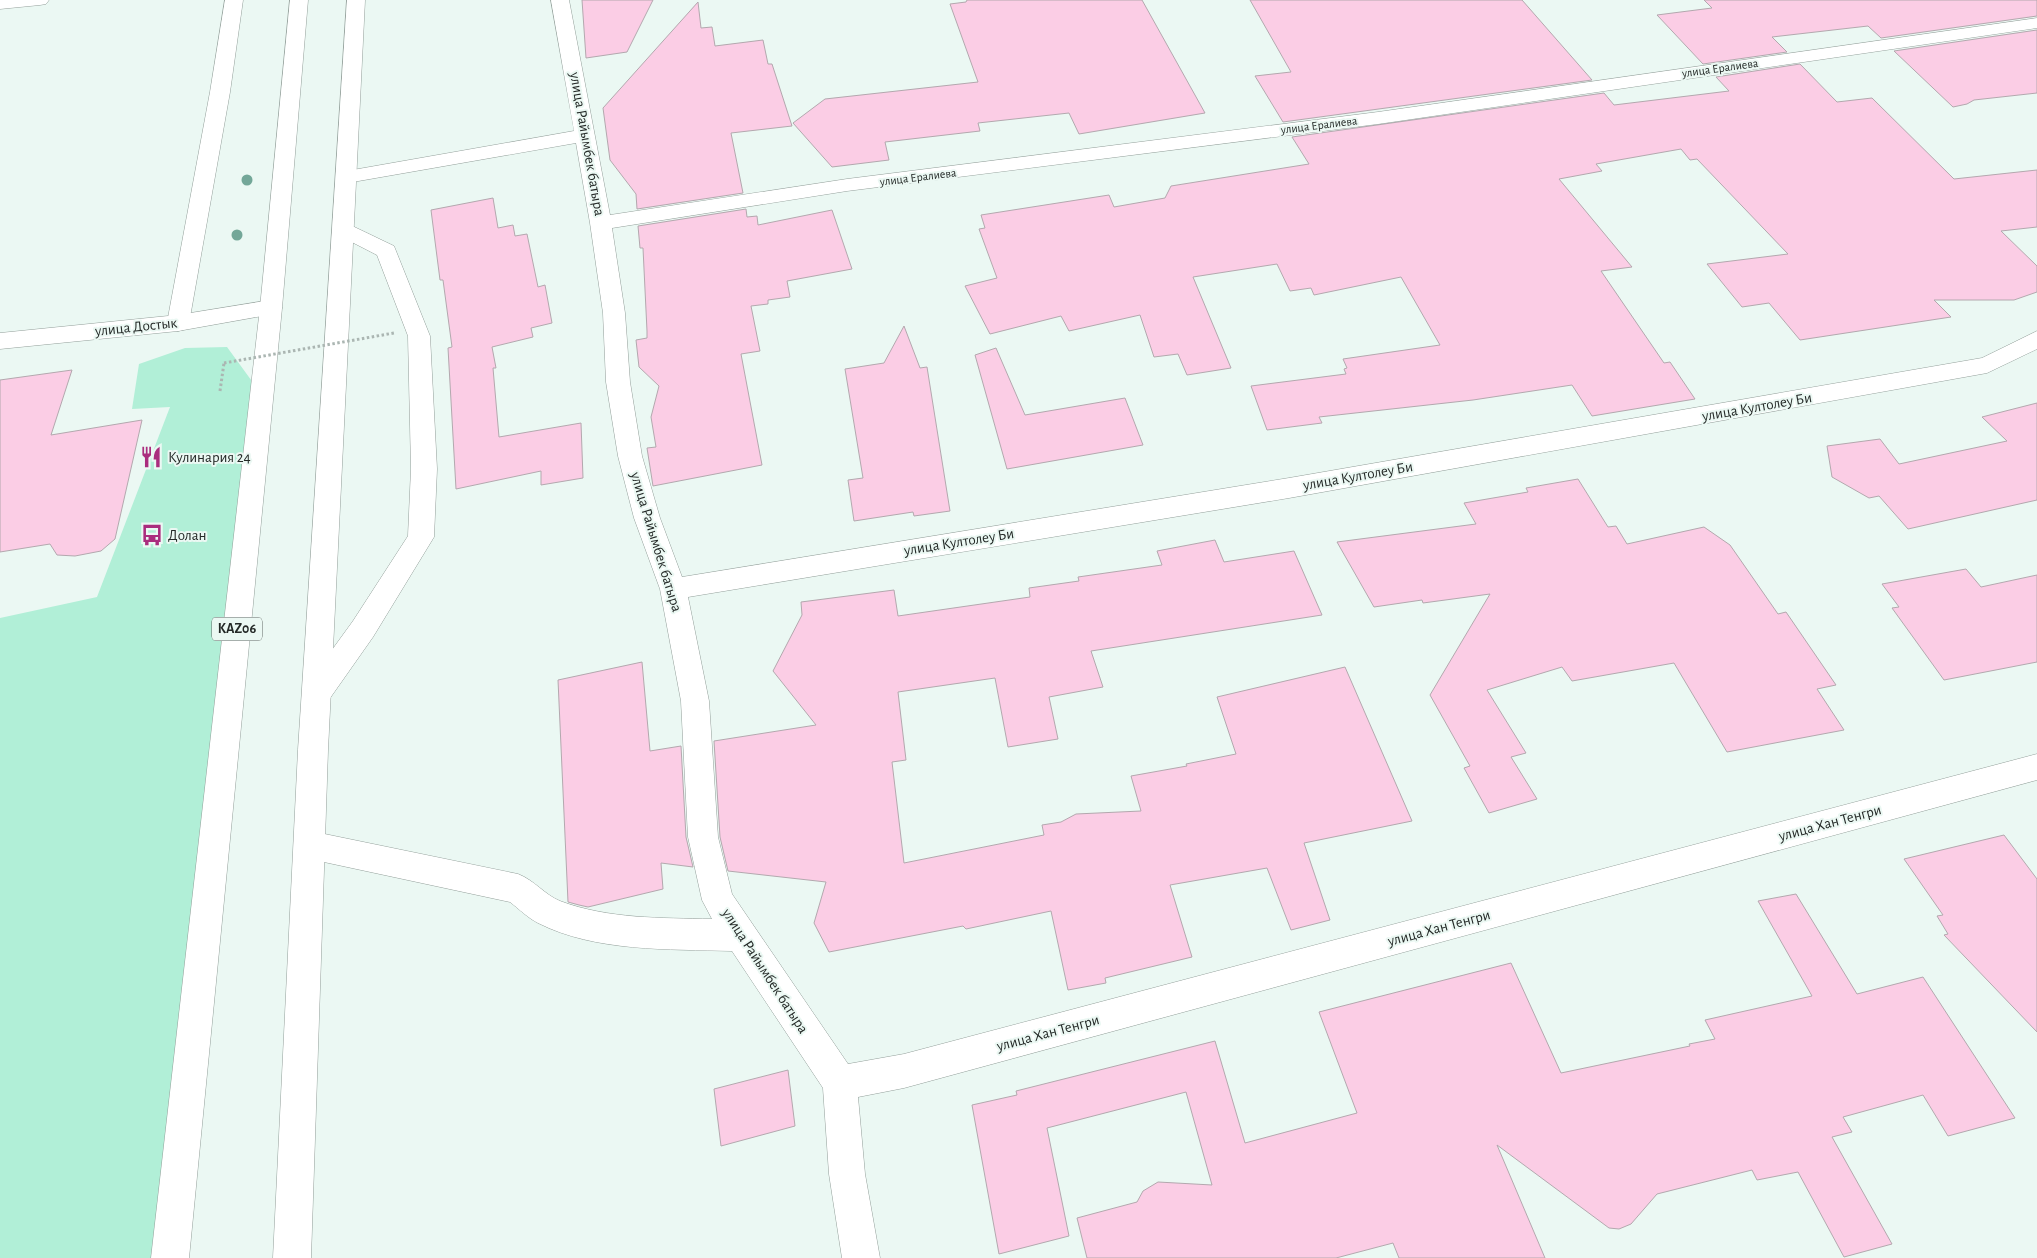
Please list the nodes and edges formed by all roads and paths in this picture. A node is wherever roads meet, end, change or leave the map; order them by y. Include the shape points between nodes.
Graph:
1 (40, 0) edge
2 (234, 0) edge
3 (299, 0) edge
4 (356, 0) edge
5 (560, 0) edge
6 (0, 4) edge
7 (2037, 23) edge
8 (585, 135) junction
9 (347, 177) junction
10 (601, 223) junction
11 (344, 229) junction
12 (271, 308) junction
13 (178, 323) junction
14 (394, 332) dead end
15 (2037, 339) edge
16 (0, 341) edge
17 (220, 390) dead end
18 (673, 588) junction
19 (318, 692) junction
20 (2037, 768) edge
21 (310, 845) junction
22 (740, 935) junction
23 (840, 1083) junction
24 (170, 1258) edge
25 (292, 1258) edge
26 (861, 1258) edge

1 - 6 main road
2 - 13 main road
3 - 12 main road, KАZ06
4 - 9 main road
5 - 8 main road, улица Райымбек батыра
7 - 10 main road, улица Ералиева via 1378,118 847,185
8 - 9 main road
8 - 10 main road, улица Райымбек батыра
9 - 11 main road
10 - 18 main road, улица Райымбек батыра via 614,313 618,382 630,456 647,518
11 - 19 main road
11 - 19 main road via 386,251 419,336 424,469 421,537 363,629
12 - 13 main road, улица Достык
12 - 24 main road, KАZ06
13 - 16 main road, улица Достык
14 - 17 path, bridge via 224,363
15 - 18 main road, улица Култолеу Би via 1987,365 1289,488
18 - 22 main road, улица Райымбек батыра via 695,701 703,837 718,900
19 - 21 main road
20 - 23 main road, улица Хан Тенгри via 913,1068
21 - 22 main road via 518,888 548,912 575,921 634,933
21 - 25 main road
22 - 23 main road, улица Райымбек батыра
23 - 26 main road, улица Райымбек батыра via 847,1174

